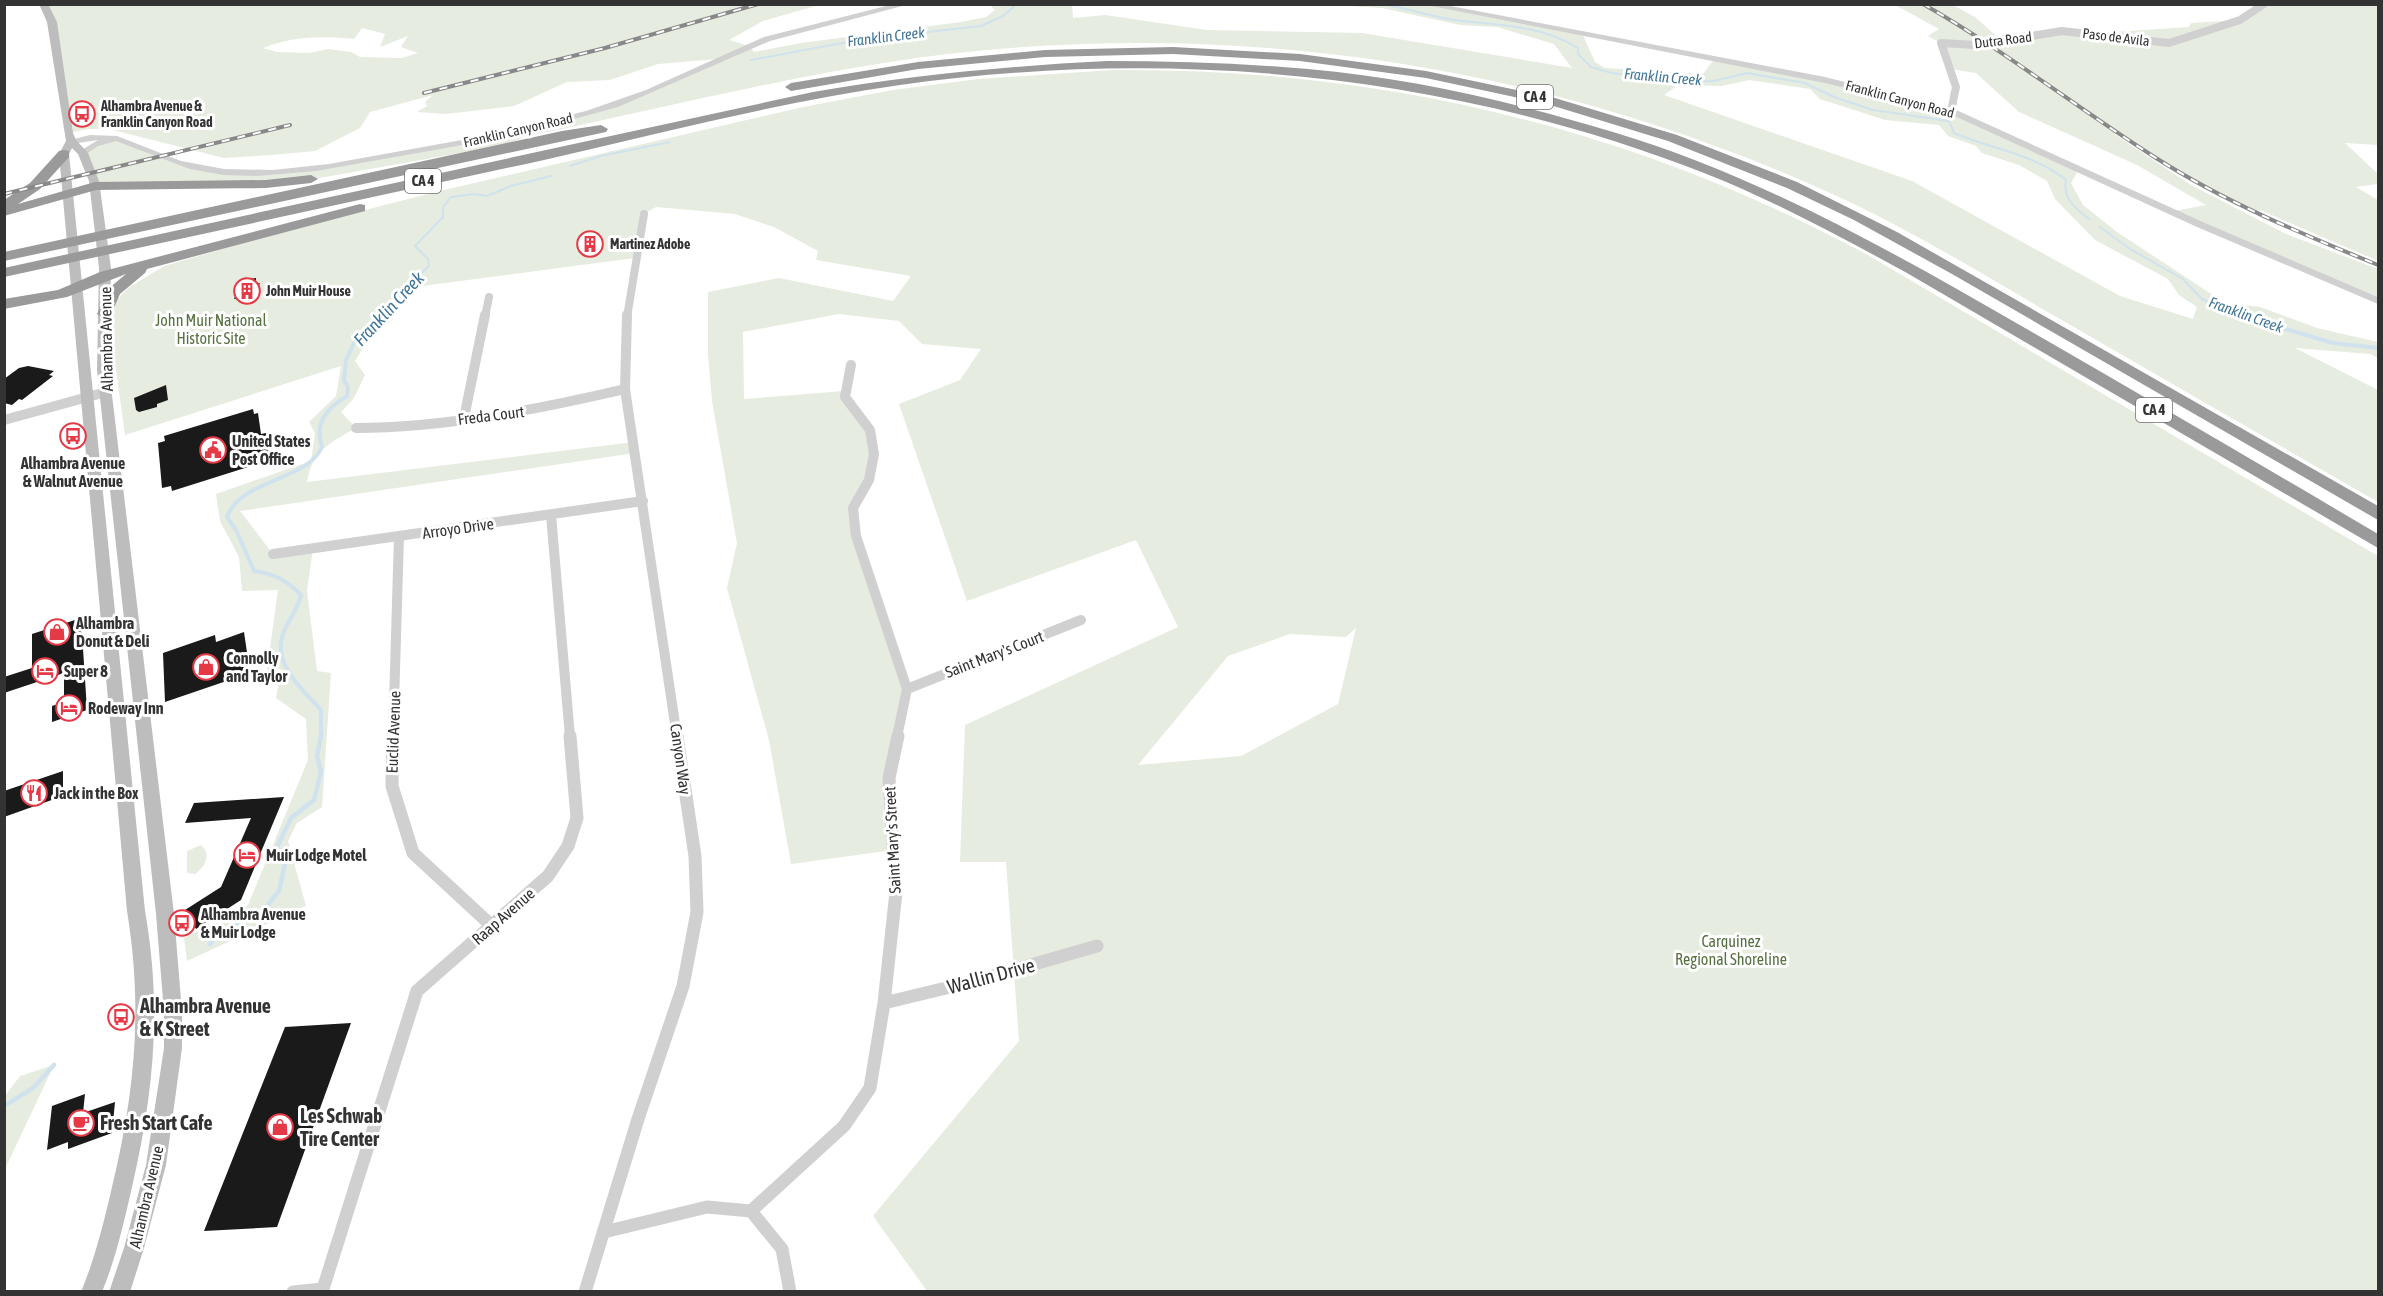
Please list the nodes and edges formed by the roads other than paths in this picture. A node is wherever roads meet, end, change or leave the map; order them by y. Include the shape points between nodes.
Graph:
1 (43, 4) edge
2 (906, 4) edge
3 (1425, 4) edge
4 (2264, 4) edge
5 (2062, 31) joint
6 (1951, 111) junction
7 (715, 117) junction
8 (601, 129) junction
9 (119, 137) junction
10 (71, 141) junction
11 (83, 153) junction
12 (64, 154) junction
13 (95, 186) junction
14 (68, 193) junction
15 (4, 206) edge
16 (4, 212) edge
17 (644, 214) dead end
18 (130, 238) junction
19 (190, 251) junction
20 (4, 257) edge
21 (4, 273) edge
22 (105, 275) junction
23 (76, 288) junction
24 (489, 297) dead end
25 (2379, 301) edge
26 (4, 303) edge
27 (105, 314) junction
28 (851, 364) dead end
29 (625, 389) junction
30 (96, 395) junction
31 (464, 418) junction
32 (4, 420) edge
33 (356, 429) dead end
34 (644, 501) junction
35 (2379, 514) edge
36 (551, 515) junction
37 (399, 536) junction
38 (2379, 542) edge
39 (273, 554) dead end
40 (1081, 620) dead end
41 (907, 689) junction
42 (492, 926) junction
43 (1097, 946) dead end
44 (884, 1003) junction
45 (751, 1211) junction
46 (604, 1232) junction
47 (322, 1290) edge
48 (91, 1292) edge
49 (119, 1292) edge
50 (292, 1292) edge
51 (585, 1292) edge
52 (790, 1292) edge

1 - 10 main road via 52,22
2 - 9 street, Franklin Canyon Road via 749,46 656,89 558,122 334,165 259,173 217,171 178,163
3 - 6 street, Franklin Canyon Road via 1825,80
4 - 5 street, Paso de Avila via 2240,20 2169,43
5 - 6 street, Dutra Road via 1976,45 1941,43 1956,87
6 - 25 street, Franklin Canyon Road via 2200,225
7 - 18 highway, CA 4
7 - 19 highway via 556,161
7 - 38 highway, CA 4 via 930,78 1041,67 1141,64 1241,66 1341,76 1530,112 1666,154 1746,185 1827,223 1939,284
8 - 13 highway via 297,182
8 - 18 highway, CA 4
8 - 35 highway, CA 4 via 872,72 963,59 1074,51 1193,50 1282,55 1371,65 1491,86 1671,137 1834,204 1957,270
9 - 10 street, Franklin Canyon Road via 99,135
9 - 11 street via 95,144
10 - 11 main road, Alhambra Avenue
10 - 12 main road
11 - 13 main road, Alhambra Avenue
12 - 14 main road, Alhambra Avenue
12 - 15 highway via 35,186
13 - 14 highway
13 - 22 main road, Alhambra Avenue
14 - 16 highway
14 - 23 main road, Alhambra Avenue
17 - 29 street, Canyon Way via 627,306
18 - 20 highway, CA 4
18 - 21 highway, CA 4
19 - 22 highway
19 - 27 highway via 145,268 122,282 113,292
22 - 23 highway
22 - 27 main road, Alhambra Avenue
23 - 26 highway via 62,294
23 - 30 main road, Alhambra Avenue
24 - 31 street
27 - 30 main road, Alhambra Avenue via 103,364
28 - 41 street, Saint Mary's Street via 845,397 870,430 874,454 869,480 853,508 856,536
29 - 31 street, Freda Court via 548,407
29 - 34 street, Canyon Way
30 - 32 street
30 - 48 main road, Alhambra Avenue via 136,911 148,1007 146,1050 128,1162 108,1245
30 - 49 main road, Alhambra Avenue via 165,914 173,1012 173,1048 156,1165
31 - 33 street, Freda Court
34 - 36 street, Arroyo Drive
34 - 46 street, Canyon Way via 695,856 697,912 683,986
36 - 37 street, Arroyo Drive
36 - 42 street, Raap Avenue via 577,818 568,846 548,876
37 - 39 street, Arroyo Drive
37 - 42 street, Euclid Avenue via 392,786 413,853
40 - 41 street, Saint Mary's Court
41 - 44 street, Saint Mary's Street via 889,778 896,892
42 - 47 street, Raap Avenue via 417,991
43 - 44 street, Wallin Drive
44 - 45 street, Saint Mary's Street via 870,1088 844,1126
45 - 46 street via 707,1207
45 - 52 street via 782,1249
46 - 51 street, Canyon Way
47 - 50 street

